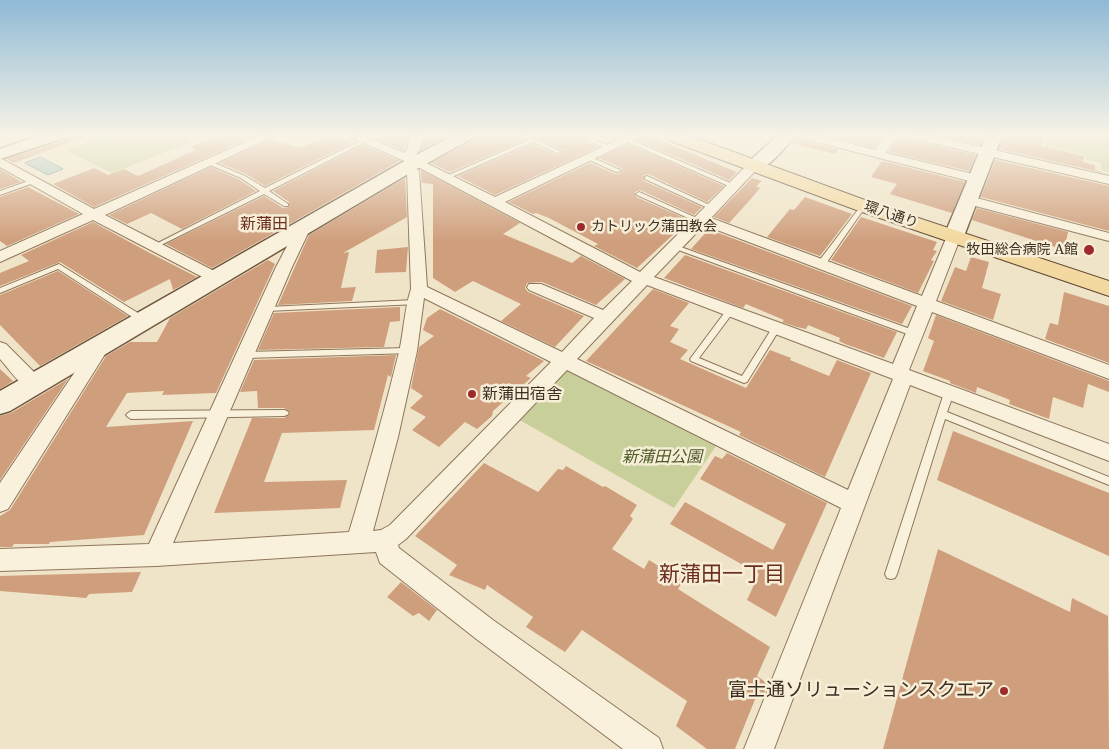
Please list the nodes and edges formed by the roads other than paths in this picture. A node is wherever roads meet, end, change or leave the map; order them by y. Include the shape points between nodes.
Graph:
1 (16, 171) edge
2 (192, 171) edge
3 (229, 171) edge
4 (301, 171) edge
5 (395, 171) edge
6 (413, 171) edge
7 (432, 171) edge
8 (461, 171) edge
9 (561, 171) edge
10 (702, 171) edge
11 (750, 171) edge
12 (771, 171) edge
13 (781, 171) edge
14 (944, 171) edge
15 (980, 171) edge
16 (1079, 171) edge
17 (447, 177) junction
18 (647, 178) dead end
19 (977, 179) junction
20 (1109, 180) edge
21 (34, 181) junction
22 (734, 186) junction
23 (266, 191) junction
24 (0, 192) edge
25 (639, 194) dead end
26 (969, 200) junction
27 (494, 202) junction
28 (286, 205) dead end
29 (866, 207) junction
30 (94, 215) junction
31 (704, 216) junction
32 (304, 227) junction
33 (956, 231) junction
34 (1109, 237) edge
35 (156, 245) junction
36 (675, 247) junction
37 (0, 257) edge
38 (822, 264) junction
39 (216, 278) junction
40 (1109, 278) edge
41 (643, 280) junction
42 (535, 287) dead end
43 (1109, 289) edge
44 (0, 291) edge
45 (417, 296) junction
46 (926, 303) junction
47 (267, 309) junction
48 (731, 310) junction
49 (606, 317) junction
50 (143, 320) junction
51 (777, 328) junction
52 (913, 333) junction
53 (103, 343) junction
54 (0, 348) edge
55 (408, 350) junction
56 (246, 355) junction
57 (563, 361) junction
58 (1109, 372) edge
59 (901, 375) junction
60 (34, 384) junction
61 (949, 393) junction
62 (0, 404) edge
63 (284, 413) dead end
64 (220, 414) junction
65 (942, 414) junction
66 (131, 415) dead end
67 (1109, 454) edge
68 (1109, 481) edge
69 (0, 502) edge
70 (855, 504) junction
71 (385, 541) junction
72 (358, 543) junction
73 (156, 555) junction
74 (0, 560) edge
75 (891, 574) dead end
76 (648, 749) edge
77 (759, 749) edge

1 - 21 street
2 - 30 street
3 - 23 lane
4 - 23 lane
5 - 32 street
6 - 45 street
7 - 17 street
8 - 17 lane
9 - 27 street
10 - 22 lane
11 - 22 street
12 - 29 main road, 環八通り via 791,183
13 - 33 main road, 環八通り
14 - 19 street
15 - 19 street
16 - 20 street
17 - 27 street
18 - 31 lane
19 - 26 street
21 - 24 lane
21 - 30 street
22 - 31 street
23 - 28 lane
23 - 35 lane
25 - 31 lane
26 - 33 street
26 - 34 street
27 - 41 street
29 - 33 main road, 環八通り
29 - 38 lane
30 - 35 street
30 - 37 street
31 - 36 street
31 - 38 street
32 - 39 street
32 - 47 street
33 - 40 main road, 環八通り
33 - 43 main road, 環八通り
33 - 46 street
35 - 39 street
36 - 41 street
36 - 52 lane
38 - 46 street
39 - 50 street
41 - 48 street
41 - 49 street
42 - 49 street
44 - 50 lane via 59,266
45 - 47 lane
45 - 55 street
45 - 57 street
46 - 52 street
46 - 58 street
47 - 56 street
48 - 51 street
48 - 51 lane via 694,359 744,380
49 - 57 street
50 - 53 street
51 - 59 street
52 - 59 street
53 - 60 street
53 - 69 street
54 - 60 street
55 - 56 lane
55 - 72 street
56 - 64 street
57 - 70 street
57 - 71 street via 398,532
59 - 61 street
59 - 70 street
60 - 62 street
61 - 65 lane
61 - 67 street
63 - 64 lane
64 - 66 lane
64 - 73 street
65 - 68 lane
65 - 75 lane
70 - 77 street
71 - 72 street
71 - 76 street via 389,555 484,630
72 - 73 street
73 - 74 street

